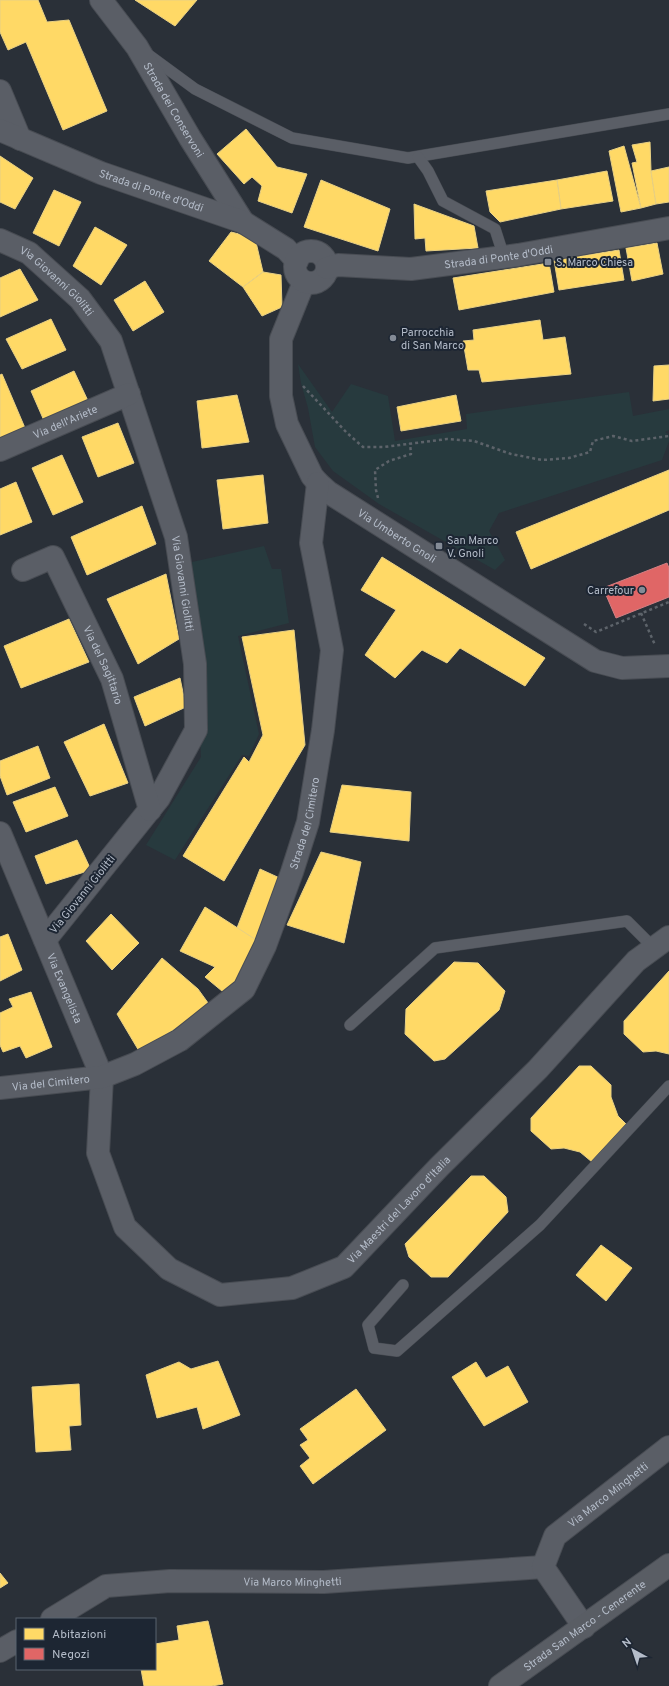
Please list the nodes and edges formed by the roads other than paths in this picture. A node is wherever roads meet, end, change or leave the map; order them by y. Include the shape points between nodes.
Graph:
1 (101, 0) edge
2 (137, 47) junction
3 (0, 91) edge
4 (669, 114) edge
5 (0, 130) edge
6 (20, 139) junction
7 (418, 156) junction
8 (243, 222) junction
9 (669, 228) edge
10 (0, 240) edge
11 (504, 257) junction
12 (297, 260) junction
13 (327, 268) junction
14 (304, 282) junction
15 (130, 394) junction
16 (0, 450) edge
17 (318, 483) junction
18 (23, 570) dead end
19 (669, 666) edge
20 (150, 810) junction
21 (0, 833) edge
22 (45, 940) junction
23 (662, 942) edge
24 (350, 1025) dead end
25 (102, 1077) junction
26 (669, 1086) edge
27 (0, 1088) edge
28 (403, 1285) dead end
29 (669, 1447) edge
30 (669, 1565) edge
31 (542, 1567) junction
32 (54, 1618) edge
33 (584, 1627) junction
34 (16, 1642) edge
35 (0, 1651) edge
36 (500, 1686) edge

1 - 2 street, Strada dei Conservoni
2 - 7 lane via 195,89 292,138 408,158
2 - 8 street, Strada dei Conservoni
3 - 6 street
4 - 7 lane
5 - 6 street, Strada di Ponte d'Oddi
6 - 8 street, Strada di Ponte d'Oddi via 101,173
7 - 11 lane via 443,201 495,229
8 - 12 street, Strada di Ponte d'Oddi via 286,249
9 - 11 street, Strada di Ponte d'Oddi
10 - 15 street, Via Giovanni Giolitti via 29,253 80,299 111,341
11 - 13 street, Strada di Ponte d'Oddi via 412,270 338,265
12 - 13 street via 306,252 312,252 323,257
12 - 14 street via 296,273
13 - 14 street via 321,279 310,283
14 - 17 street, Via Umberto Gnoli via 281,339 281,396 287,424 312,476
15 - 16 street, Via dell'Ariete
15 - 20 street, Via Giovanni Giolitti via 176,538 195,664 196,730
17 - 19 street, Via Umberto Gnoli via 328,492 595,661 622,668
17 - 25 street, Strada del Cimitero via 311,543 332,650 323,730 308,822 292,872 265,946 244,989 180,1040 135,1064
18 - 20 street, Via del Sagittario via 53,557 112,679
20 - 22 street, Via Giovanni Giolitti
21 - 22 street, Via Evangelista
22 - 25 street, Via Evangelista
23 - 24 lane via 627,921 435,948
23 - 25 street, Via Maestri del Lavoro d'Italia via 636,961 538,1069 344,1266 292,1288 220,1295 169,1269 125,1227 98,1153
25 - 27 street, Via del Cimitero
26 - 28 lane via 540,1225 397,1351 374,1348 368,1326
29 - 31 street, Via Marco Minghetti via 555,1536
30 - 33 main road, Strada San Marco - Cenerente
31 - 32 street, Via Marco Minghetti via 324,1582 170,1581 106,1586
31 - 33 street
33 - 36 main road, Strada San Marco - Cenerente
34 - 35 street

